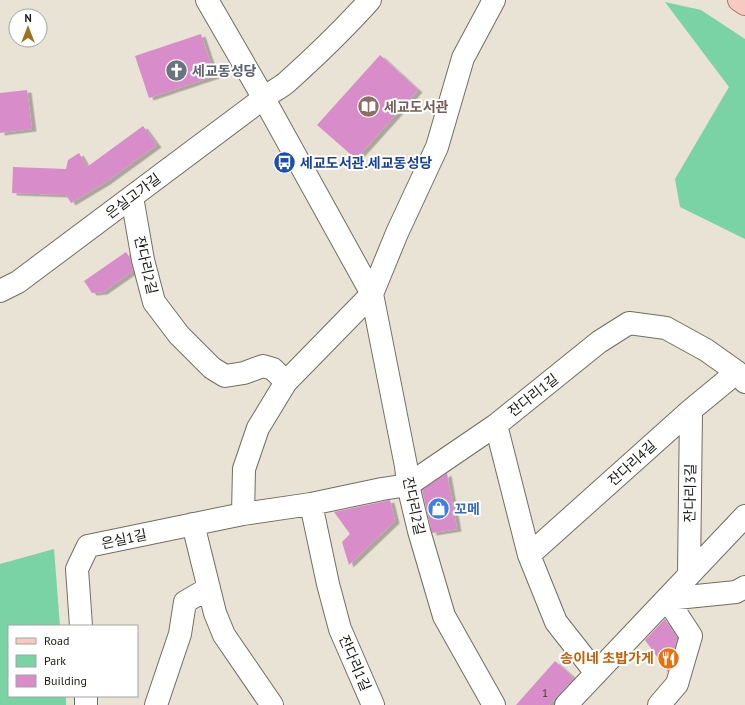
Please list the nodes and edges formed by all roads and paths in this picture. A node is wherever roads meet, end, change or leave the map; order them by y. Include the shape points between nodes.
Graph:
1 (207, 0) edge
2 (370, 0) edge
3 (494, 0) edge
4 (739, 0) edge
5 (745, 4) edge
6 (263, 97) junction
7 (132, 197) junction
8 (0, 291) edge
9 (372, 294) junction
10 (741, 377) edge
11 (286, 382) junction
12 (691, 410) junction
13 (496, 425) junction
14 (408, 485) junction
15 (311, 504) junction
16 (243, 514) junction
17 (745, 516) edge
18 (193, 524) junction
19 (528, 555) junction
20 (689, 575) junction
21 (210, 588) junction
22 (745, 588) edge
23 (667, 598) junction
24 (81, 625) edge
25 (596, 673) junction
26 (156, 705) edge
27 (272, 705) edge
28 (373, 705) edge
29 (494, 705) edge
30 (566, 705) edge
31 (659, 705) edge

1 - 6 street
2 - 6 street, 은실고가길 via 286,84
3 - 9 street via 463,58 437,147
4 - 5 main road
6 - 7 street, 은실고가길
6 - 9 street, 잔다리2길
7 - 8 street, 은실고가길 via 18,282
7 - 11 street, 잔다리2길 via 143,260 154,302 179,335 212,368 225,376 263,366 273,369
9 - 11 street
9 - 14 street, 잔다리2길
10 - 12 street, 잔다리4길
10 - 13 street, 잔다리1길 via 706,350 666,328 629,323 599,342
11 - 16 street via 258,428 244,468
12 - 19 street, 잔다리4길
12 - 20 street, 잔다리3길
13 - 14 street, 잔다리1길
13 - 19 street
14 - 15 street, 잔다리1길
14 - 29 street, 잔다리2길 via 444,616
15 - 16 street, 잔다리1길
15 - 28 street, 잔다리1길 via 340,629
16 - 18 street, 은실1길
17 - 20 street
18 - 21 street
18 - 24 street, 은실1길 via 88,546 77,569
19 - 25 street via 556,622
20 - 23 street
21 - 26 street via 185,602 180,634
21 - 27 street via 215,613 224,635
22 - 23 street via 736,592
23 - 25 street
23 - 31 street via 691,636 677,684
25 - 30 street

